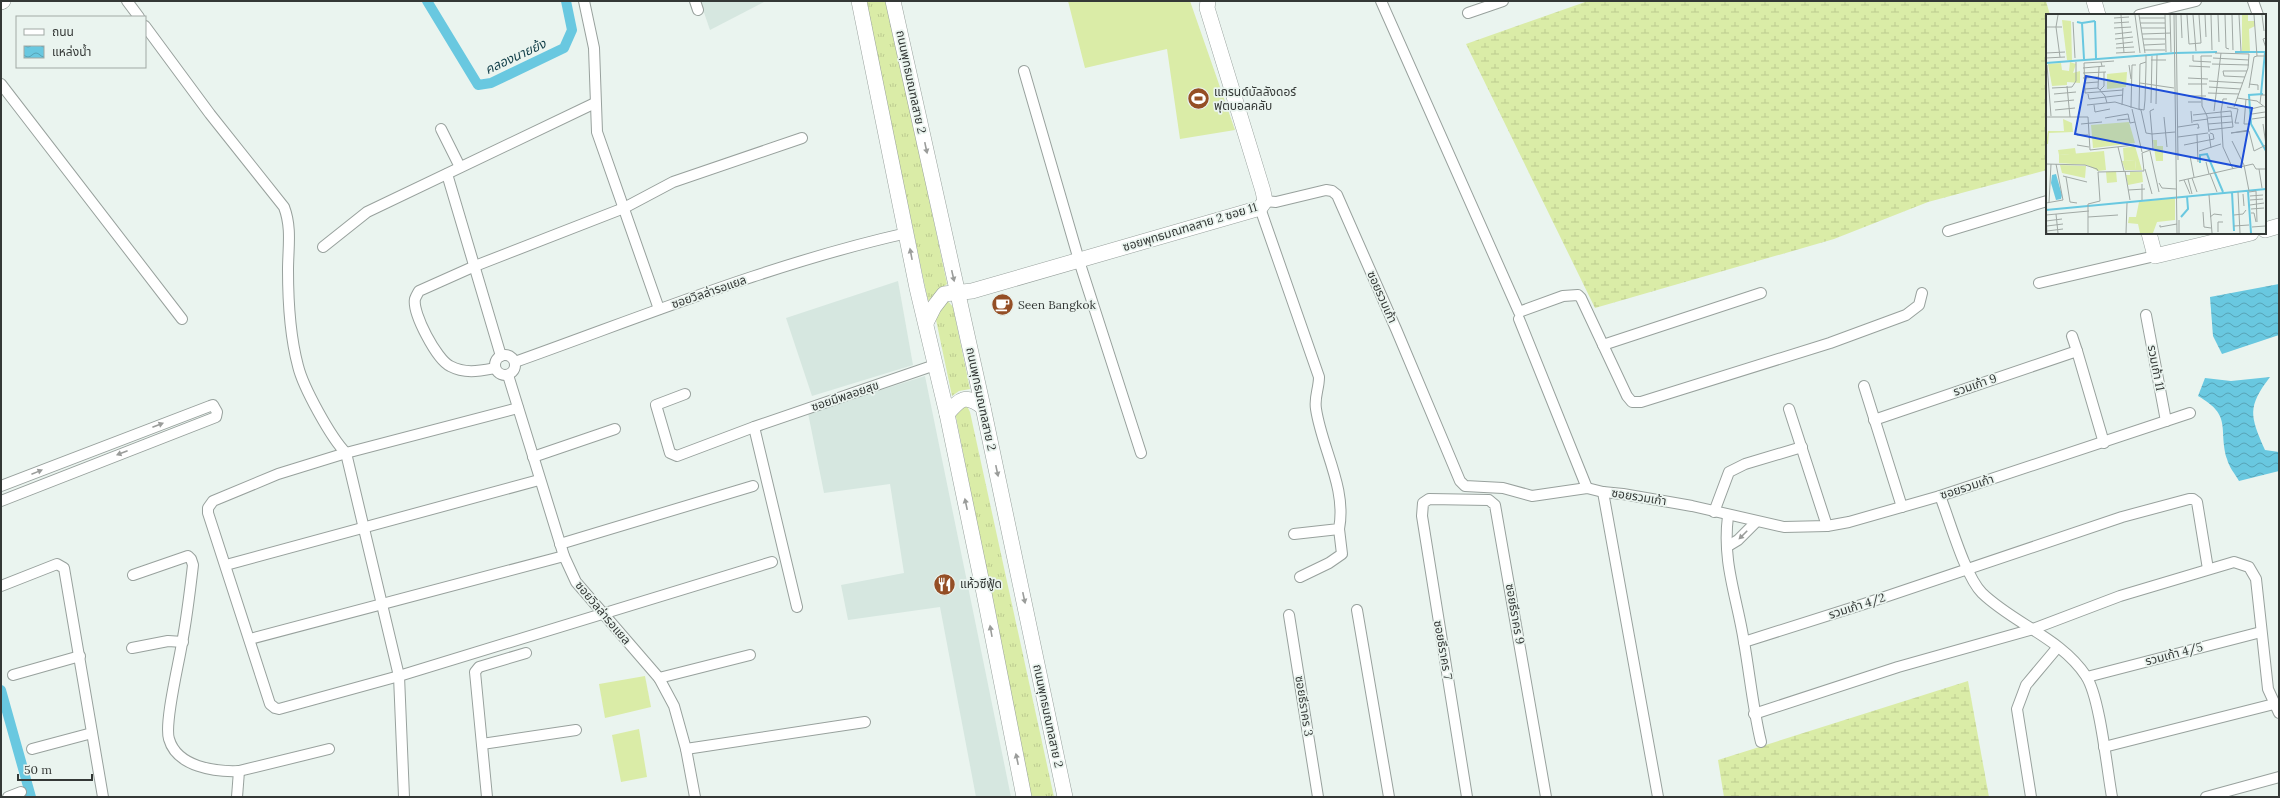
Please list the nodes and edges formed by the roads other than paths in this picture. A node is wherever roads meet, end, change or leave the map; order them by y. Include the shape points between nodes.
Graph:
1 (127, 1) edge
2 (584, 1) edge
3 (859, 1) edge
4 (894, 1) edge
5 (1208, 1) edge
6 (1381, 1) edge
7 (1503, 1) edge
8 (2094, 1) edge
9 (2196, 1) edge
10 (2253, 1) edge
11 (1468, 13) dead end
12 (2098, 14) edge
13 (2144, 14) edge
14 (2258, 14) edge
15 (138, 16) edge
16 (146, 27) edge
17 (1024, 71) dead end
18 (1, 84) edge
19 (596, 103) junction
20 (441, 129) dead end
21 (802, 138) dead end
22 (460, 167) junction
23 (446, 174) junction
24 (2046, 201) edge
25 (1262, 204) junction
26 (624, 208) junction
27 (2279, 226) edge
28 (2266, 230) edge
29 (1948, 231) dead end
30 (907, 233) junction
31 (2149, 234) edge
32 (2247, 234) edge
33 (323, 247) dead end
34 (2155, 256) junction
35 (1079, 261) junction
36 (475, 266) junction
37 (2039, 282) dead end
38 (1761, 292) dead end
39 (1922, 293) dead end
40 (958, 294) junction
41 (659, 309) junction
42 (2146, 315) dead end
43 (182, 319) dead end
44 (1519, 319) dead end
45 (926, 323) junction
46 (2072, 336) dead end
47 (1603, 346) junction
48 (2077, 351) junction
49 (501, 356) junction
50 (515, 362) junction
51 (935, 365) junction
52 (495, 368) junction
53 (508, 375) junction
54 (1864, 386) dead end
55 (685, 394) dead end
56 (984, 407) junction
57 (518, 408) junction
58 (1789, 409) dead end
59 (2190, 413) dead end
60 (947, 414) junction
61 (174, 419) junction
62 (1874, 420) junction
63 (2166, 421) junction
64 (754, 427) junction
65 (615, 429) dead end
66 (178, 431) junction
67 (2104, 443) junction
68 (1802, 447) junction
69 (346, 453) junction
70 (1140, 453) dead end
71 (80, 455) junction
72 (533, 456) junction
73 (84, 467) junction
74 (539, 480) junction
75 (1, 486) edge
76 (753, 486) dead end
77 (1587, 488) junction
78 (1603, 492) junction
79 (1940, 496) junction
80 (1, 501) edge
81 (1423, 503) joint
82 (1902, 507) junction
83 (1714, 512) junction
84 (1728, 516) junction
85 (1756, 522) junction
86 (1827, 526) junction
87 (364, 528) junction
88 (1339, 529) junction
89 (1294, 534) dead end
90 (560, 544) junction
91 (1728, 546) junction
92 (564, 556) junction
93 (772, 562) dead end
94 (226, 565) junction
95 (1968, 569) junction
96 (2208, 569) junction
97 (133, 575) dead end
98 (1300, 577) dead end
99 (1, 586) edge
100 (382, 605) junction
101 (797, 607) dead end
102 (1357, 610) dead end
103 (601, 613) junction
104 (1289, 615) dead end
105 (2033, 629) junction
106 (2261, 632) junction
107 (250, 639) junction
108 (183, 642) junction
109 (1744, 642) junction
110 (132, 648) dead end
111 (2057, 648) junction
112 (526, 653) dead end
113 (750, 655) dead end
114 (80, 656) junction
115 (14, 675) dead end
116 (399, 676) junction
117 (2087, 677) junction
118 (659, 678) junction
119 (2274, 704) junction
120 (2279, 713) edge
121 (1754, 714) junction
122 (865, 722) dead end
123 (576, 730) dead end
124 (92, 733) junction
125 (1761, 742) dead end
126 (482, 744) junction
127 (2104, 747) junction
128 (32, 749) dead end
129 (329, 749) dead end
130 (686, 749) junction
131 (239, 771) junction
132 (2279, 777) edge
133 (21, 792) dead end
134 (8, 797) edge
135 (103, 797) edge
136 (237, 797) edge
137 (404, 797) edge
138 (487, 797) edge
139 (695, 797) edge
140 (1024, 797) edge
141 (1065, 797) edge
142 (1318, 797) edge
143 (1389, 797) edge
144 (1467, 797) edge
145 (1546, 797) edge
146 (1658, 797) edge
147 (2031, 797) edge
148 (2112, 797) edge
149 (2206, 797) edge

1 - 15 street
2 - 19 street via 594,48
3 - 30 main road
4 -> 40 main road, ถนนพุทธมณฑลสาย 2
5 - 25 main road, ซอยพุทธมณฑลสาย 2 ซอย 11 via 1207,8
6 - 47 street via 1519,312 1563,296 1578,295
7 - 11 street
8 - 12 main road
9 - 13 street
10 - 14 street
16 - 69 street via 210,114 284,207 289,226 288,270 298,367 335,442
17 - 35 street
18 - 43 street
19 - 22 street
19 - 26 street via 597,132
20 - 22 street
21 - 26 street via 673,182
22 - 23 street
23 - 33 street via 367,212
23 - 36 street
24 - 29 street
25 - 35 main road, ซอยพุทธมณฑลสาย 2 ซอย 11
25 - 77 street, ซอยรวมเก้า via 1326,190 1337,195 1460,481 1465,486 1504,488 1532,496
25 - 88 street via 1319,377 1315,396 1316,410 1337,487 1341,508
26 - 36 street
26 - 41 street
27 - 28 main road
30 - 41 street, ซอยวิลล่ารอแยล via 820,254
45 -> 30 main road
31 - 34 main road
32 - 34 main road
34 - 37 street
35 - 40 main road, ซอยพุทธมณฑลสาย 2 ซอย 11
35 - 70 street
36 - 49 street
36 - 52 street via 419,291 415,307 433,346 448,366 475,372
38 - 47 street
39 - 47 street via 1919,305 1906,315 1830,343 1641,402 1632,402 1626,396
40 - 45 main road, ซอยพุทธมณฑลสาย 2 ซอย 11 via 944,294
40 - 56 main road, ถนนพุทธมณฑลสาย 2
41 - 50 street, ซอยวิลล่ารอแยล
42 - 63 street, รวมเก้า 11
44 - 77 street
45 - 51 main road
46 - 48 street
48 - 62 street, รวมเก้า 9
48 - 67 street
49 - 50 street via 511,356
49 - 52 street via 496,360
50 - 53 street via 515,368
51 - 60 main road
51 - 64 street, ซอยมีพลอยสุข
52 - 53 street via 501,375
53 - 57 street, ซอยวิลล่ารอแยล
54 - 62 street
55 - 64 street, ซอยมีพลอยสุข via 656,405 673,455 680,456
56 - 60 main road via 965,398
56 -> 141 main road, ถนนพุทธมณฑลสาย 2
57 - 69 street
57 - 72 street, ซอยวิลล่ารอแยล
58 - 68 street
59 - 63 street, ซอยรวมเก้า
140 -> 60 main road
61 - 66 street
61 - 66 street via 213,405 217,412 216,417
71 -> 61 street
62 - 82 street
63 - 67 street, ซอยรวมเก้า
64 - 101 street
65 - 72 street
66 -> 73 street
67 - 79 street, ซอยรวมเก้า
68 - 83 street via 1744,464 1728,472
68 - 86 street
69 - 87 street
69 - 94 street via 278,474 213,500 208,513
71 - 73 street
75 -> 71 street
72 - 74 street, ซอยวิลล่ารอแยล
73 - 80 street
74 - 87 street
74 - 90 street, ซอยวิลล่ารอแยล
76 - 90 street
77 - 78 street, ซอยรวมเก้า
78 - 83 street, ซอยรวมเก้า via 1631,495
78 - 146 street
79 - 82 street, ซอยรวมเก้า
79 - 95 street
81 - 144 street, ซอยธีราคร 7 via 1422,516 1434,598
81 - 145 street, ซอยธีราคร 9 via 1429,499 1489,500 1495,505
82 - 86 street, ซอยรวมเก้า
83 - 84 street, ซอยรวมเก้า
84 - 85 street, ซอยรวมเก้า
84 - 91 street
85 - 86 street, ซอยรวมเก้า via 1784,527
85 -> 91 street
87 - 94 street
87 - 100 street
88 - 89 street
88 - 98 street via 1342,554
90 - 92 street, ซอยวิลล่ารอแยล
91 - 109 street via 1727,562
92 - 100 street
92 - 103 street, ซอยวิลล่ารอแยล via 576,582
93 - 103 street
94 - 107 street
95 - 96 street, รวมเก้า 4/2 via 2122,516 2188,499 2197,502
95 - 105 street via 1982,593
95 - 109 street, รวมเก้า 4/2
96 - 105 street via 2120,596
96 - 106 street via 2234,562 2244,564 2253,572 2256,579
97 - 108 street via 188,556 192,559
99 - 114 street via 45,568 62,565
100 - 107 street
100 - 116 street
102 - 143 street
103 - 116 street
103 - 118 street, ซอยวิลล่ารอแยล
104 - 142 street, ซอยธีราคร 3
105 - 111 street
105 - 121 street via 1898,668
106 - 117 street, รวมเก้า 4/5
106 - 119 street via 2268,689
107 - 116 street via 270,704 279,709
108 - 110 street via 168,641
108 - 131 street via 168,725 169,739 173,748 186,760 212,769
109 - 121 street
111 - 117 street
111 - 147 street via 2026,685 2017,709
112 - 126 street via 478,667 476,670
113 - 118 street
114 - 115 street
114 - 124 street
116 - 137 street
117 - 127 street
118 - 130 street, ซอยวิลล่ารอแยล via 674,706
119 - 120 street
119 - 127 street
121 - 125 street
122 - 130 street
123 - 126 street
124 - 128 street
124 - 135 street
126 - 138 street
127 - 148 street
129 - 131 street
130 - 139 street, ซอยวิลล่ารอแยล
131 - 136 street
132 - 149 street
133 - 134 street

